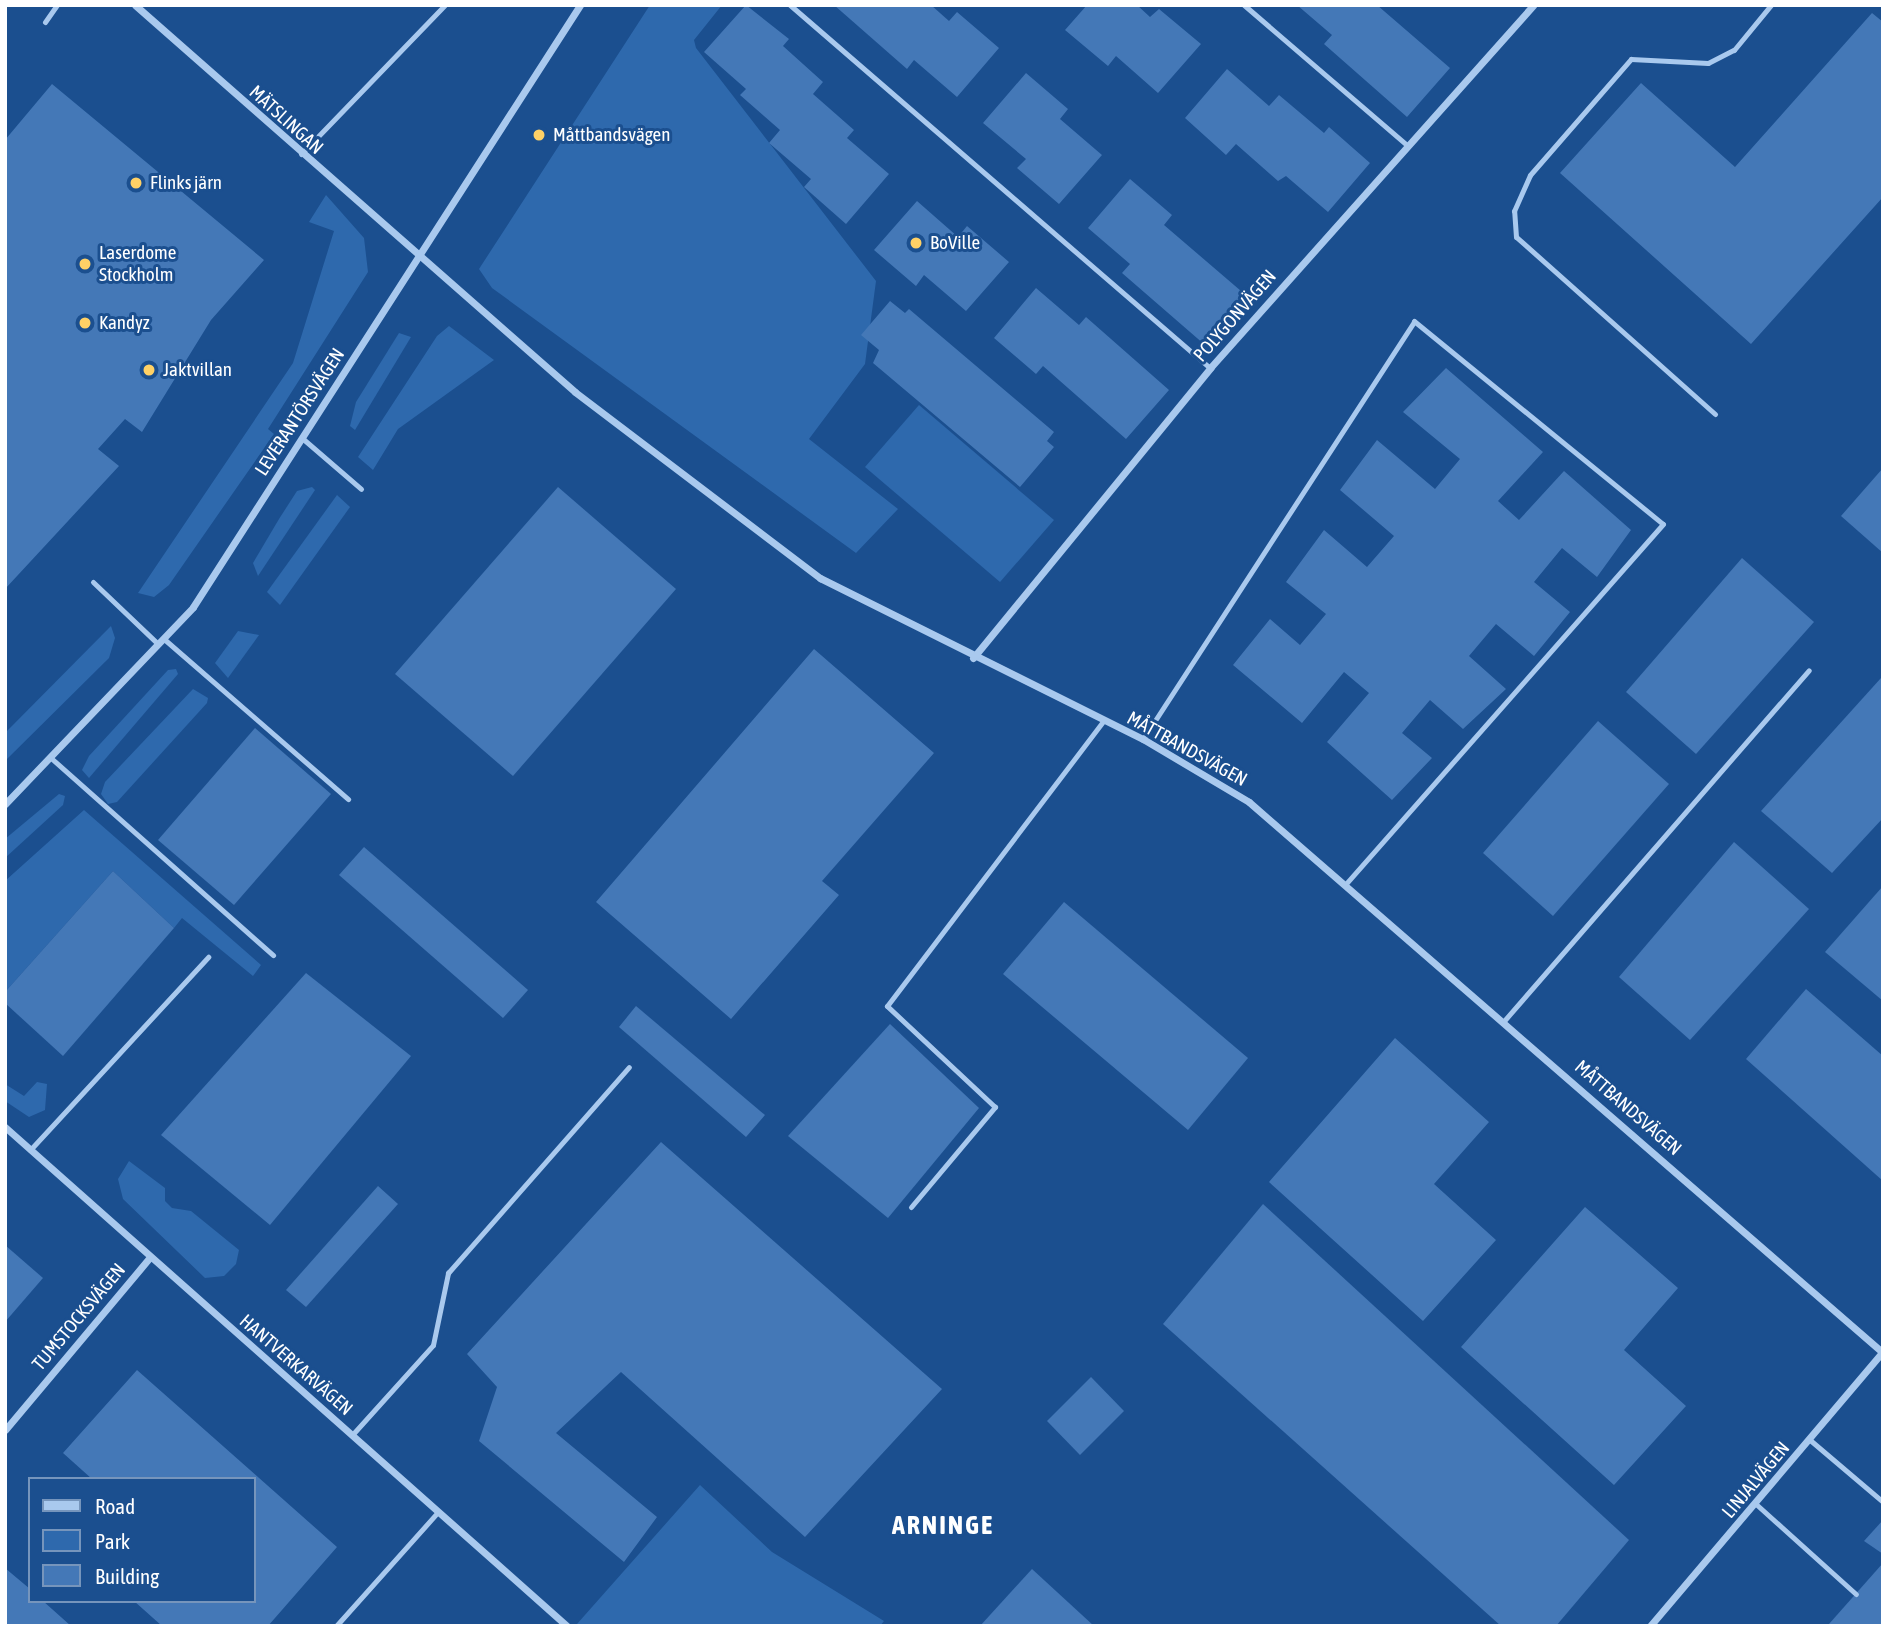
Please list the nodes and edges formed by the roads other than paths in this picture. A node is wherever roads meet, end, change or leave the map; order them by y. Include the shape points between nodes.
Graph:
1 (57, 5) edge
2 (135, 5) edge
3 (445, 5) edge
4 (580, 5) edge
5 (790, 5) edge
6 (1244, 5) edge
7 (1533, 5) edge
8 (1771, 5) edge
9 (45, 22) dead end
10 (1407, 145) junction
11 (301, 154) junction
12 (417, 257) junction
13 (1210, 368) junction
14 (1715, 414) dead end
15 (302, 438) junction
16 (361, 489) dead end
17 (93, 582) dead end
18 (161, 641) junction
19 (973, 658) junction
20 (1809, 670) dead end
21 (1103, 721) junction
22 (1143, 739) junction
23 (51, 758) junction
24 (348, 799) dead end
25 (5, 804) edge
26 (1345, 885) junction
27 (273, 955) dead end
28 (208, 957) dead end
29 (1503, 1021) junction
30 (629, 1067) dead end
31 (5, 1127) edge
32 (30, 1150) junction
33 (911, 1208) dead end
34 (150, 1257) junction
35 (1882, 1352) edge
36 (5, 1430) edge
37 (352, 1434) junction
38 (1810, 1440) junction
39 (1883, 1502) edge
40 (1757, 1505) junction
41 (438, 1512) junction
42 (1856, 1594) dead end
43 (336, 1626) edge
44 (567, 1626) edge
45 (1650, 1626) edge

1 - 9 lane
2 - 11 street, MÄTSLINGAN
3 - 11 lane
4 - 12 street, LEVERANTÖRSVÄGEN
5 - 13 lane
6 - 10 lane
7 - 10 street, POLYGONVÄGEN
8 - 14 lane via 1734,50 1708,63 1631,59 1530,175 1514,211 1516,237
10 - 13 street, POLYGONVÄGEN
11 - 12 street, MÄTSLINGAN
12 - 15 street, LEVERANTÖRSVÄGEN
12 - 19 street, MÅTTBANDSVÄGEN via 575,392 820,578
13 - 19 street, POLYGONVÄGEN
15 - 16 lane
15 - 18 street, LEVERANTÖRSVÄGEN via 193,607
17 - 18 lane
18 - 23 street, LEVERANTÖRSVÄGEN
18 - 24 lane
19 - 21 street, MÅTTBANDSVÄGEN
20 - 29 lane
21 - 22 street, MÅTTBANDSVÄGEN
21 - 33 lane via 887,1006 995,1107
22 - 26 street, MÅTTBANDSVÄGEN via 1249,802
22 - 26 lane via 1414,321 1663,524
23 - 25 street, LEVERANTÖRSVÄGEN
23 - 27 lane
26 - 29 street, MÅTTBANDSVÄGEN
28 - 32 lane
29 - 35 street, MÅTTBANDSVÄGEN
30 - 37 lane via 448,1273 433,1345
31 - 32 street, HANTVERKARVÄGEN
32 - 34 street, HANTVERKARVÄGEN
34 - 36 street, TUMSTOCKSVÄGEN
34 - 37 street, HANTVERKARVÄGEN
35 - 38 street, LINJALVÄGEN
37 - 41 street, HANTVERKARVÄGEN
38 - 39 lane
38 - 40 street, LINJALVÄGEN
40 - 42 lane
40 - 45 street, LINJALVÄGEN
41 - 43 lane
41 - 44 street, HANTVERKARVÄGEN

